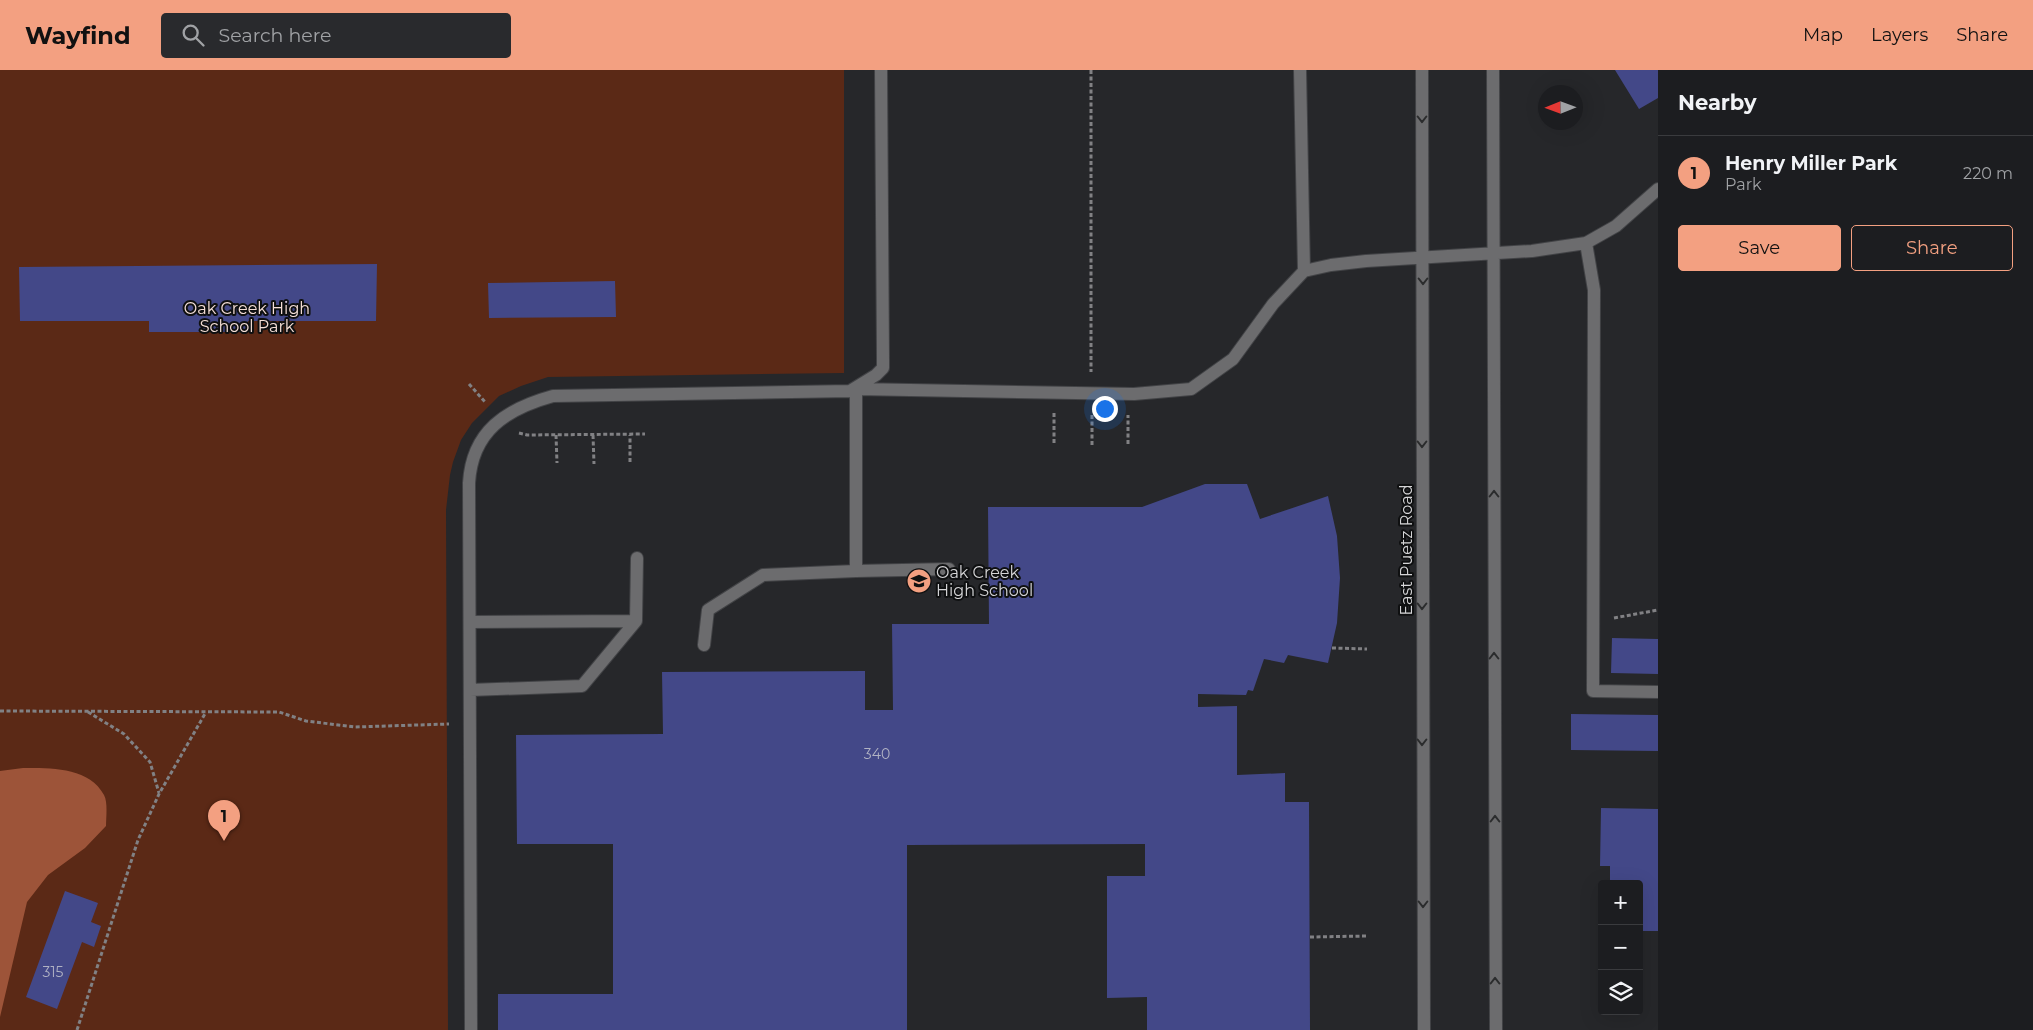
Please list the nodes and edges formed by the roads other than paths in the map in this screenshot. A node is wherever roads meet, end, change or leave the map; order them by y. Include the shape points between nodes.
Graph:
1 (881, 70) edge
2 (1300, 70) edge
3 (1422, 70) edge
4 (1493, 70) edge
5 (1658, 190) edge
6 (1586, 243) junction
7 (1493, 253) junction
8 (1423, 256) junction
9 (1304, 271) junction
10 (856, 389) junction
11 (637, 558) dead end
12 (949, 569) dead end
13 (856, 571) junction
14 (636, 621) junction
15 (470, 622) junction
16 (704, 645) dead end
17 (470, 690) junction
18 (1658, 692) edge
19 (470, 1030) edge
20 (1424, 1030) edge
21 (1496, 1030) edge

1 - 10 street via 883,368
2 - 9 street
3 -> 8 street, East Puetz Road
4 - 7 street
5 - 6 street via 1616,226
6 - 7 street
6 - 18 street via 1594,290 1593,691
7 - 8 street
21 -> 7 street
8 - 9 street
8 -> 20 street, East Puetz Road
9 - 10 street via 1273,304 1234,359 1191,390 1134,394
10 - 13 street
10 - 15 street via 553,396 514,409 495,423 471,461
11 - 14 street
12 - 13 street
13 - 16 street via 763,575 708,610
14 - 15 street
14 - 17 street via 582,686
15 - 17 street
17 - 19 street

